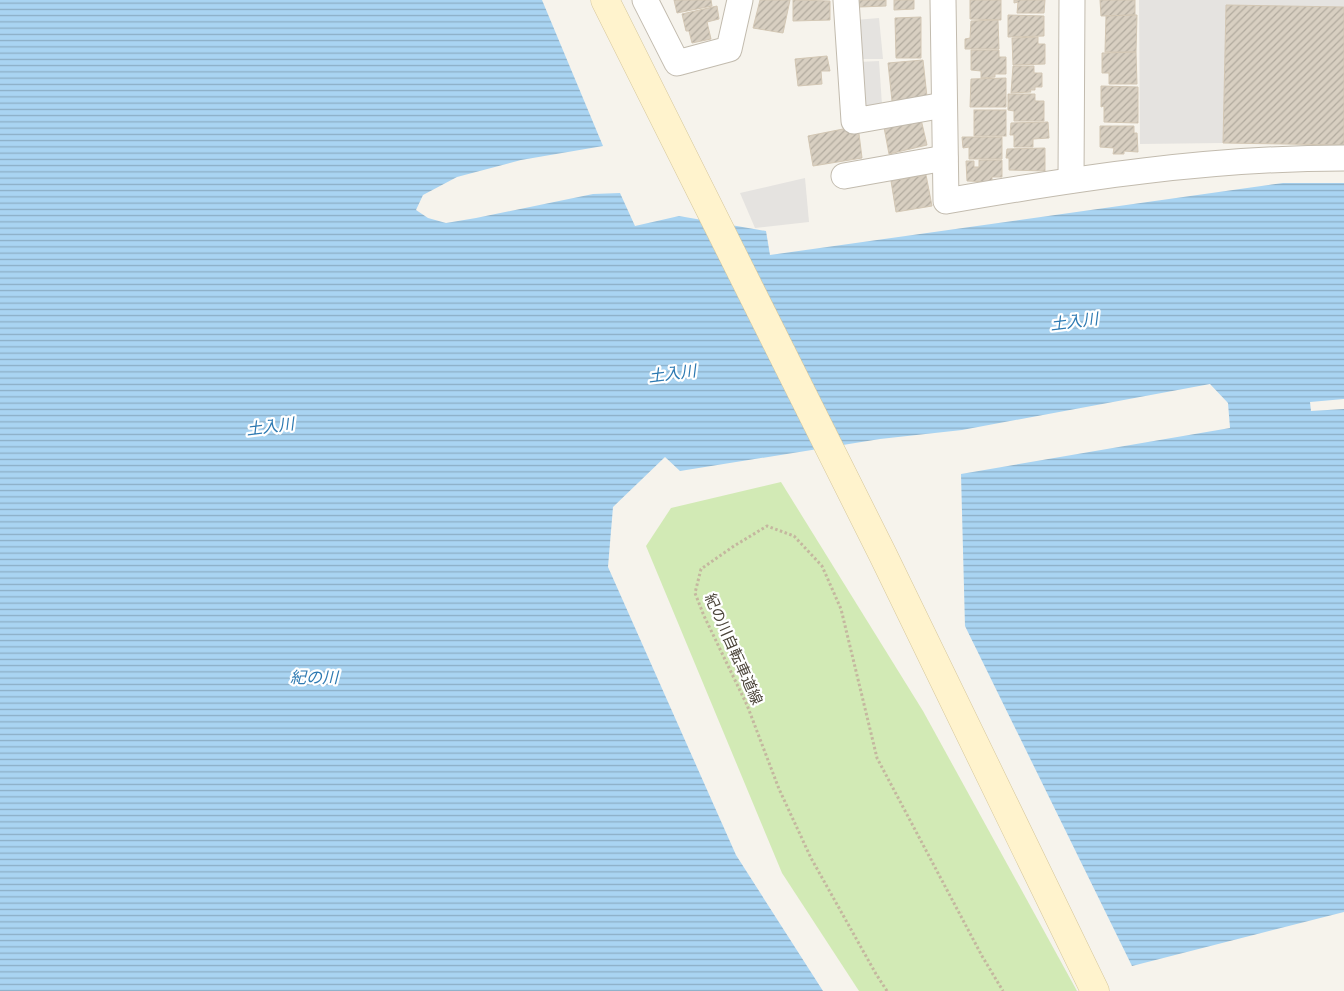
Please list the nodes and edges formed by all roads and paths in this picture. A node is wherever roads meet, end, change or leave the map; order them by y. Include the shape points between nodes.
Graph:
1 (605, 0) edge
2 (645, 0) edge
3 (740, 0) edge
4 (846, 0) edge
5 (943, 0) edge
6 (1072, 0) edge
7 (944, 105) junction
8 (945, 158) junction
9 (1344, 158) edge
10 (844, 176) dead end
11 (1071, 180) junction
12 (887, 991) edge
13 (1003, 991) edge
14 (1095, 991) edge

1 - 14 street via 883,555
2 - 3 street via 678,63 729,50
4 - 7 street via 854,122
5 - 7 street
6 - 11 street
7 - 8 street
8 - 10 street
8 - 11 street via 946,202
9 - 11 street via 1181,166
12 - 13 path, 紀の川自転車道線 via 811,858 779,790 747,705 695,593 701,569 768,526 794,536 822,566 841,609 877,758

